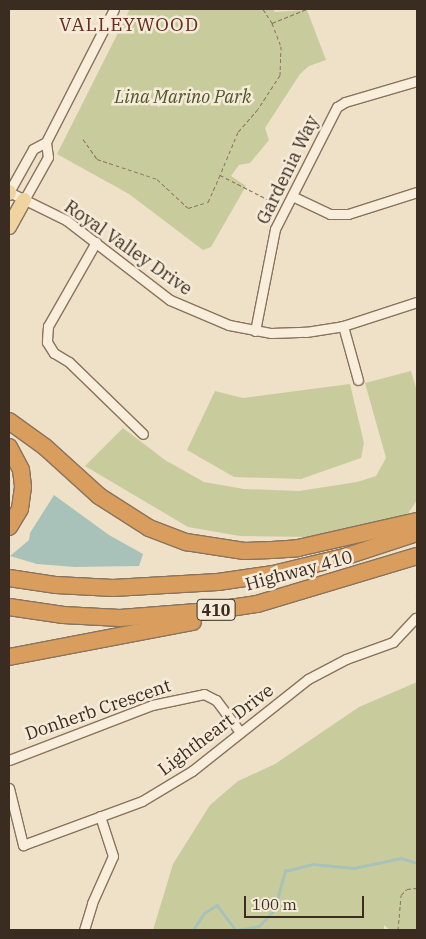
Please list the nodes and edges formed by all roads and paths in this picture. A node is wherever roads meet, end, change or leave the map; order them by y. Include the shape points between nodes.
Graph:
1 (114, 9) edge
2 (263, 9) edge
3 (307, 9) edge
4 (272, 23) junction
5 (417, 82) edge
6 (83, 139) dead end
7 (46, 142) junction
8 (220, 175) junction
9 (9, 192) edge
10 (417, 192) edge
11 (292, 196) junction
12 (24, 200) junction
13 (277, 204) dead end
14 (9, 227) edge
15 (96, 242) junction
16 (417, 302) edge
17 (343, 326) junction
18 (255, 331) junction
19 (358, 380) dead end
20 (9, 421) edge
21 (143, 434) dead end
22 (9, 446) edge
23 (417, 521) edge
24 (9, 527) edge
25 (417, 532) edge
26 (417, 556) edge
27 (9, 578) edge
28 (257, 604) junction
29 (9, 607) edge
30 (415, 618) dead end
31 (9, 657) edge
32 (240, 732) junction
33 (9, 760) edge
34 (9, 788) edge
35 (100, 816) junction
36 (417, 888) edge
37 (84, 930) edge
38 (398, 930) edge

1 - 7 street
2 - 4 path
3 - 4 path
4 - 8 path via 281,46 280,75 258,110 238,132
5 - 11 street, Gardenia Way via 340,104
6 - 8 path via 97,159 157,179 188,208 208,202
7 - 9 street via 32,149
7 - 12 street via 48,157
8 - 13 path
9 - 12 street, Royal Valley Drive
10 - 11 street via 348,214 330,214
11 - 18 street, Gardenia Way via 272,238
12 - 14 main road
12 - 15 street, Royal Valley Drive via 66,220
15 - 18 street, Royal Valley Drive via 143,282 184,308 217,322
15 - 21 street via 48,326 47,342 54,353 69,362
16 - 17 street, Royal Valley Drive
17 - 18 street, Royal Valley Drive via 296,333
17 - 19 street
20 - 23 highway via 45,447 99,496 150,528 186,542 244,551 281,550
22 - 24 highway via 21,470 23,487 20,510
25 - 27 highway, Highway 410 / 410 via 290,570 218,582 113,588
26 - 28 highway, Highway 410 / 410
28 - 29 highway, Highway 410 / 410 via 120,618 63,615
28 - 31 highway via 239,613
30 - 32 street, Lightheart Drive via 393,642 330,666
32 - 33 street, Donherb Crescent via 216,700 204,694 152,705
32 - 35 street, Lightheart Drive via 170,786
34 - 35 street, Lightheart Drive via 22,845
35 - 37 street via 113,856
36 - 38 path via 407,889 401,895

